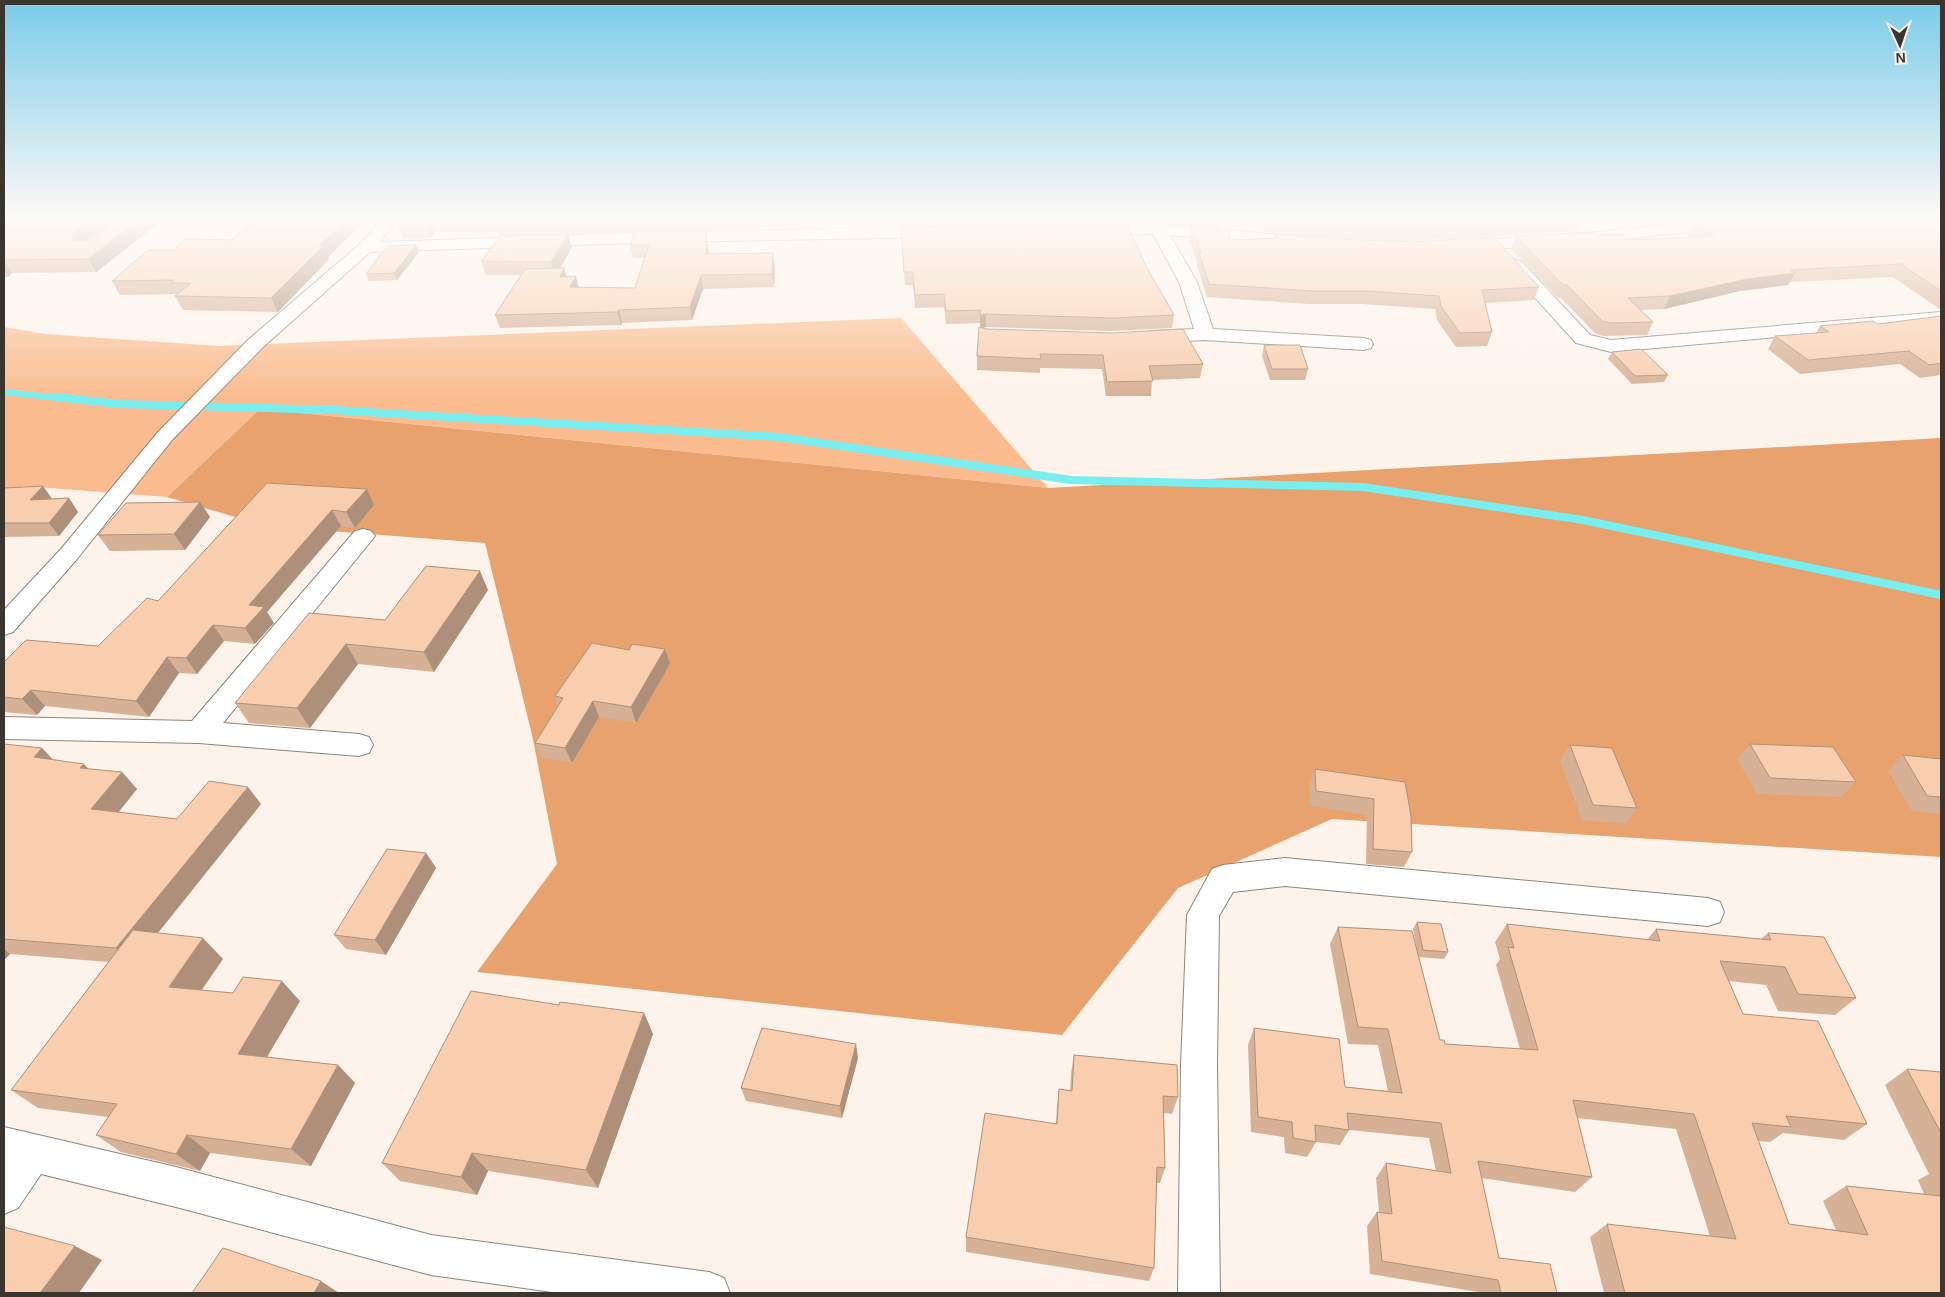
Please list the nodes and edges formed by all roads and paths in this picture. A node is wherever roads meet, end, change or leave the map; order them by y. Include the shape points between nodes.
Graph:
1 (330, 279) edge
2 (1186, 279) edge
3 (1527, 279) edge
4 (1941, 316) edge
5 (1205, 334) junction
6 (1129, 338) edge
7 (1364, 344) dead end
8 (363, 536) dead end
9 (4, 626) edge
10 (4, 728) edge
11 (199, 732) junction
12 (359, 745) dead end
13 (1708, 912) dead end
14 (18, 1149) edge
15 (4, 1194) edge
16 (709, 1293) edge
17 (1198, 1293) edge

1 - 9 street via 256,344 165,436 69,554
2 - 5 street
3 - 4 street via 1583,339 1611,346
5 - 6 street
5 - 7 street
8 - 11 street
10 - 11 street
11 - 12 street
13 - 17 street via 1285,872 1223,879 1203,915
14 - 15 street
14 - 16 street via 431,1255

